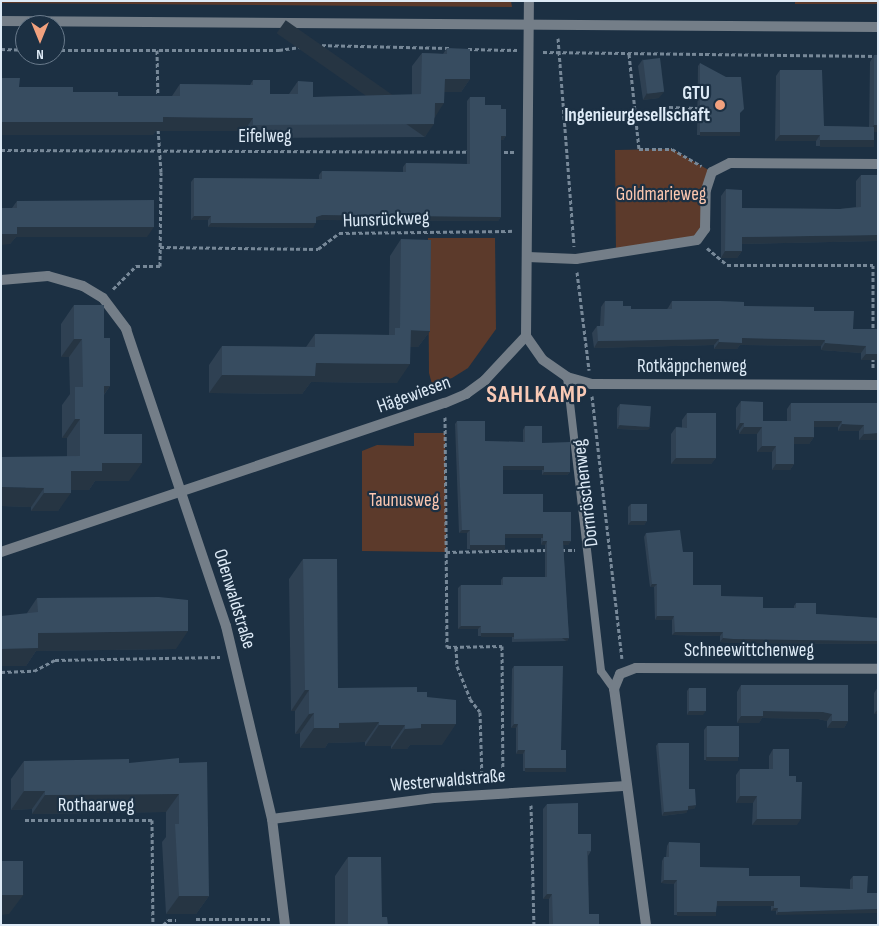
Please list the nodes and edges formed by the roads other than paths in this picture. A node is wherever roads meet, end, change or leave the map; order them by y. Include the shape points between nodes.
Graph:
1 (529, 1) edge
2 (1, 21) edge
3 (530, 27) junction
4 (878, 27) edge
5 (878, 164) edge
6 (528, 257) junction
7 (1, 280) edge
8 (526, 336) junction
9 (567, 377) junction
10 (878, 386) edge
11 (182, 494) junction
12 (1, 552) edge
13 (878, 669) edge
14 (614, 689) junction
15 (627, 786) junction
16 (272, 819) junction
17 (285, 922) edge
18 (646, 925) edge

1 - 3 street
2 - 3 street
3 - 4 street
3 - 6 street
5 - 6 street via 730,163 712,172 706,190 706,229 697,240 576,258
6 - 8 street
7 - 11 street, Odenwaldstraße via 48,276 84,286 103,298 126,329
8 - 9 street, Rotkäppchenweg via 543,360
8 - 11 street, Hägewiesen via 485,380 466,394
9 - 10 street, Rotkäppchenweg via 591,384
9 - 14 lane via 601,671
11 - 12 street, Hägewiesen
11 - 16 street, Odenwaldstraße via 234,657
13 - 14 street, Schneewittchenweg via 636,668 620,674
14 - 15 street
15 - 16 street, Westerwaldstraße via 482,794
15 - 18 street
16 - 17 street, Odenwaldstraße

